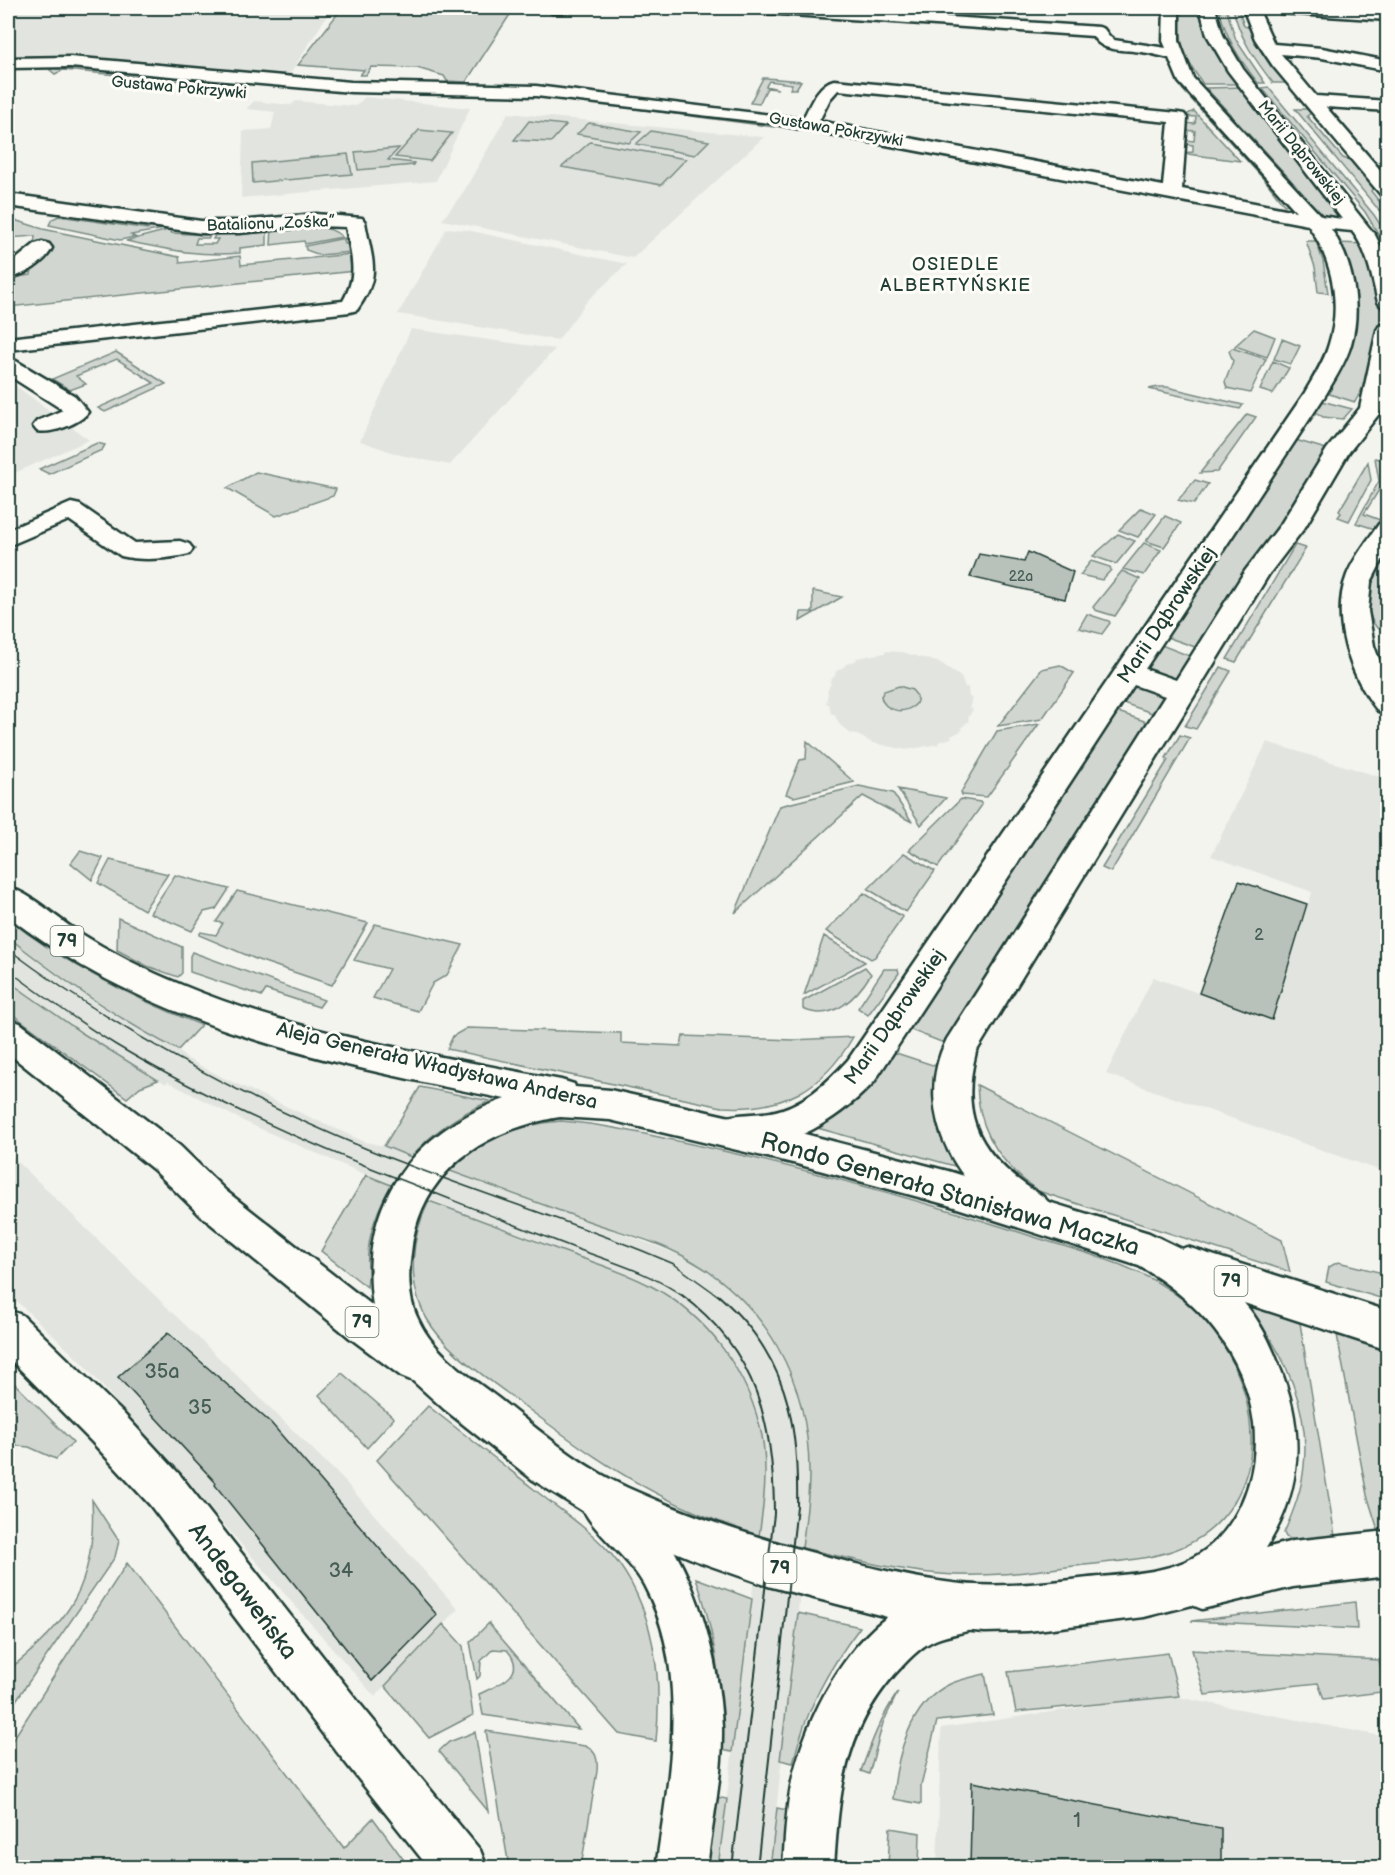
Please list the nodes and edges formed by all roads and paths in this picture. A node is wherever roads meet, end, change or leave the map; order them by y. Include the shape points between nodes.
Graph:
1 (764, 8) edge
2 (1172, 8) edge
3 (1208, 8) edge
4 (1251, 8) edge
5 (1280, 8) edge
6 (1386, 23) edge
7 (1171, 36) junction
8 (1142, 47) junction
9 (1268, 48) junction
10 (1387, 48) edge
11 (1175, 55) junction
12 (8, 63) edge
13 (1387, 66) edge
14 (8, 72) edge
15 (351, 87) junction
16 (1310, 101) junction
17 (1388, 106) edge
18 (809, 124) junction
19 (1388, 191) edge
20 (1172, 193) junction
21 (8, 200) edge
22 (1315, 221) junction
23 (1359, 226) junction
24 (42, 248) dead end
25 (8, 272) edge
26 (1388, 302) edge
27 (1388, 330) edge
28 (8, 344) edge
29 (8, 366) edge
30 (1328, 423) junction
31 (45, 426) dead end
32 (1388, 529) edge
33 (8, 539) edge
34 (180, 549) dead end
35 (1128, 673) junction
36 (1182, 692) junction
37 (1388, 704) edge
38 (8, 899) edge
39 (8, 1033) edge
40 (610, 1105) junction
41 (711, 1127) junction
42 (1064, 1224) junction
43 (1149, 1251) junction
44 (8, 1329) edge
45 (1388, 1331) edge
46 (453, 1389) junction
47 (585, 1489) junction
48 (1388, 1553) edge
49 (1159, 1592) junction
50 (986, 1609) junction
51 (462, 1868) edge
52 (681, 1868) edge
53 (808, 1868) edge

1 - 8 street via 948,23 1099,28 1104,41 1110,44
2 - 7 street, Marii Dąbrowskiej
3 - 23 street, Marii Dąbrowskiej via 1215,35 1236,71
4 - 9 street
5 - 6 street via 1368,14
7 - 8 street
7 - 11 street, Marii Dąbrowskiej
8 - 11 street
9 - 13 street via 1322,53
9 - 16 street
10 - 13 street
11 - 22 street, Marii Dąbrowskiej via 1191,87
12 - 15 street, Gustawa Pokrzywki via 70,62
14 - 15 street, Gustawa Pokrzywki via 249,94
15 - 18 street, Gustawa Pokrzywki via 536,91
16 - 17 street
16 - 19 street
18 - 20 street, Gustawa Pokrzywki
18 - 20 street via 834,85 1178,118
20 - 22 street, Gustawa Pokrzywki
21 - 28 street, Batalionu „Zośka” via 201,227 316,220 355,222 364,275 350,306
22 - 23 street, Gustawa Pokrzywki
22 - 30 street, Marii Dąbrowskiej via 1330,241 1344,295 1343,330 1329,369
23 - 26 street, Marii Dąbrowskiej via 1378,262
24 - 25 street via 15,271
27 - 30 street, Marii Dąbrowskiej via 1374,403
29 - 31 street via 67,401 77,412
30 - 35 street, Marii Dąbrowskiej
30 - 36 street, Marii Dąbrowskiej via 1339,449
32 - 37 street via 1360,575 1355,600 1366,671
33 - 34 street via 71,510 130,551
35 - 36 street
35 - 41 street, Marii Dąbrowskiej via 850,1084 825,1105 778,1128
36 - 42 street, Marii Dąbrowskiej via 966,1036 954,1063 954,1114 973,1162 1004,1193
38 - 40 street, Aleja Generała Władysława Andersa / 79 via 80,948 192,1004 331,1045
39 - 46 street, 79 via 167,1158 213,1203 364,1324
40 - 41 street, Rondo Generała Stanisława Maczka / 79
40 - 46 street, Rondo Generała Stanisława Maczka via 544,1104 489,1120 445,1147 410,1193 396,1224 390,1254 396,1312 409,1344
41 - 42 street, Rondo Generała Stanisława Maczka / 79 via 882,1169
42 - 43 street, Rondo Generała Stanisława Maczka / 79
43 - 45 street, 79
43 - 49 street, Rondo Generała Stanisława Maczka via 1194,1276 1229,1317 1262,1371 1276,1427 1271,1490 1248,1537 1232,1556 1202,1578
44 - 51 street, Andegaweńska via 165,1490
46 - 47 street, Rondo Generała Stanisława Maczka / 79
47 - 50 street, Rondo Generała Stanisława Maczka / 79 via 722,1549 789,1571 916,1601
47 - 52 street via 619,1517 646,1549 660,1570 686,1640 695,1695 697,1749
48 - 49 street, 79 via 1293,1564
49 - 50 street, Rondo Generała Stanisława Maczka / 79
50 - 53 street via 925,1620 908,1630 878,1659 854,1692 818,1773

